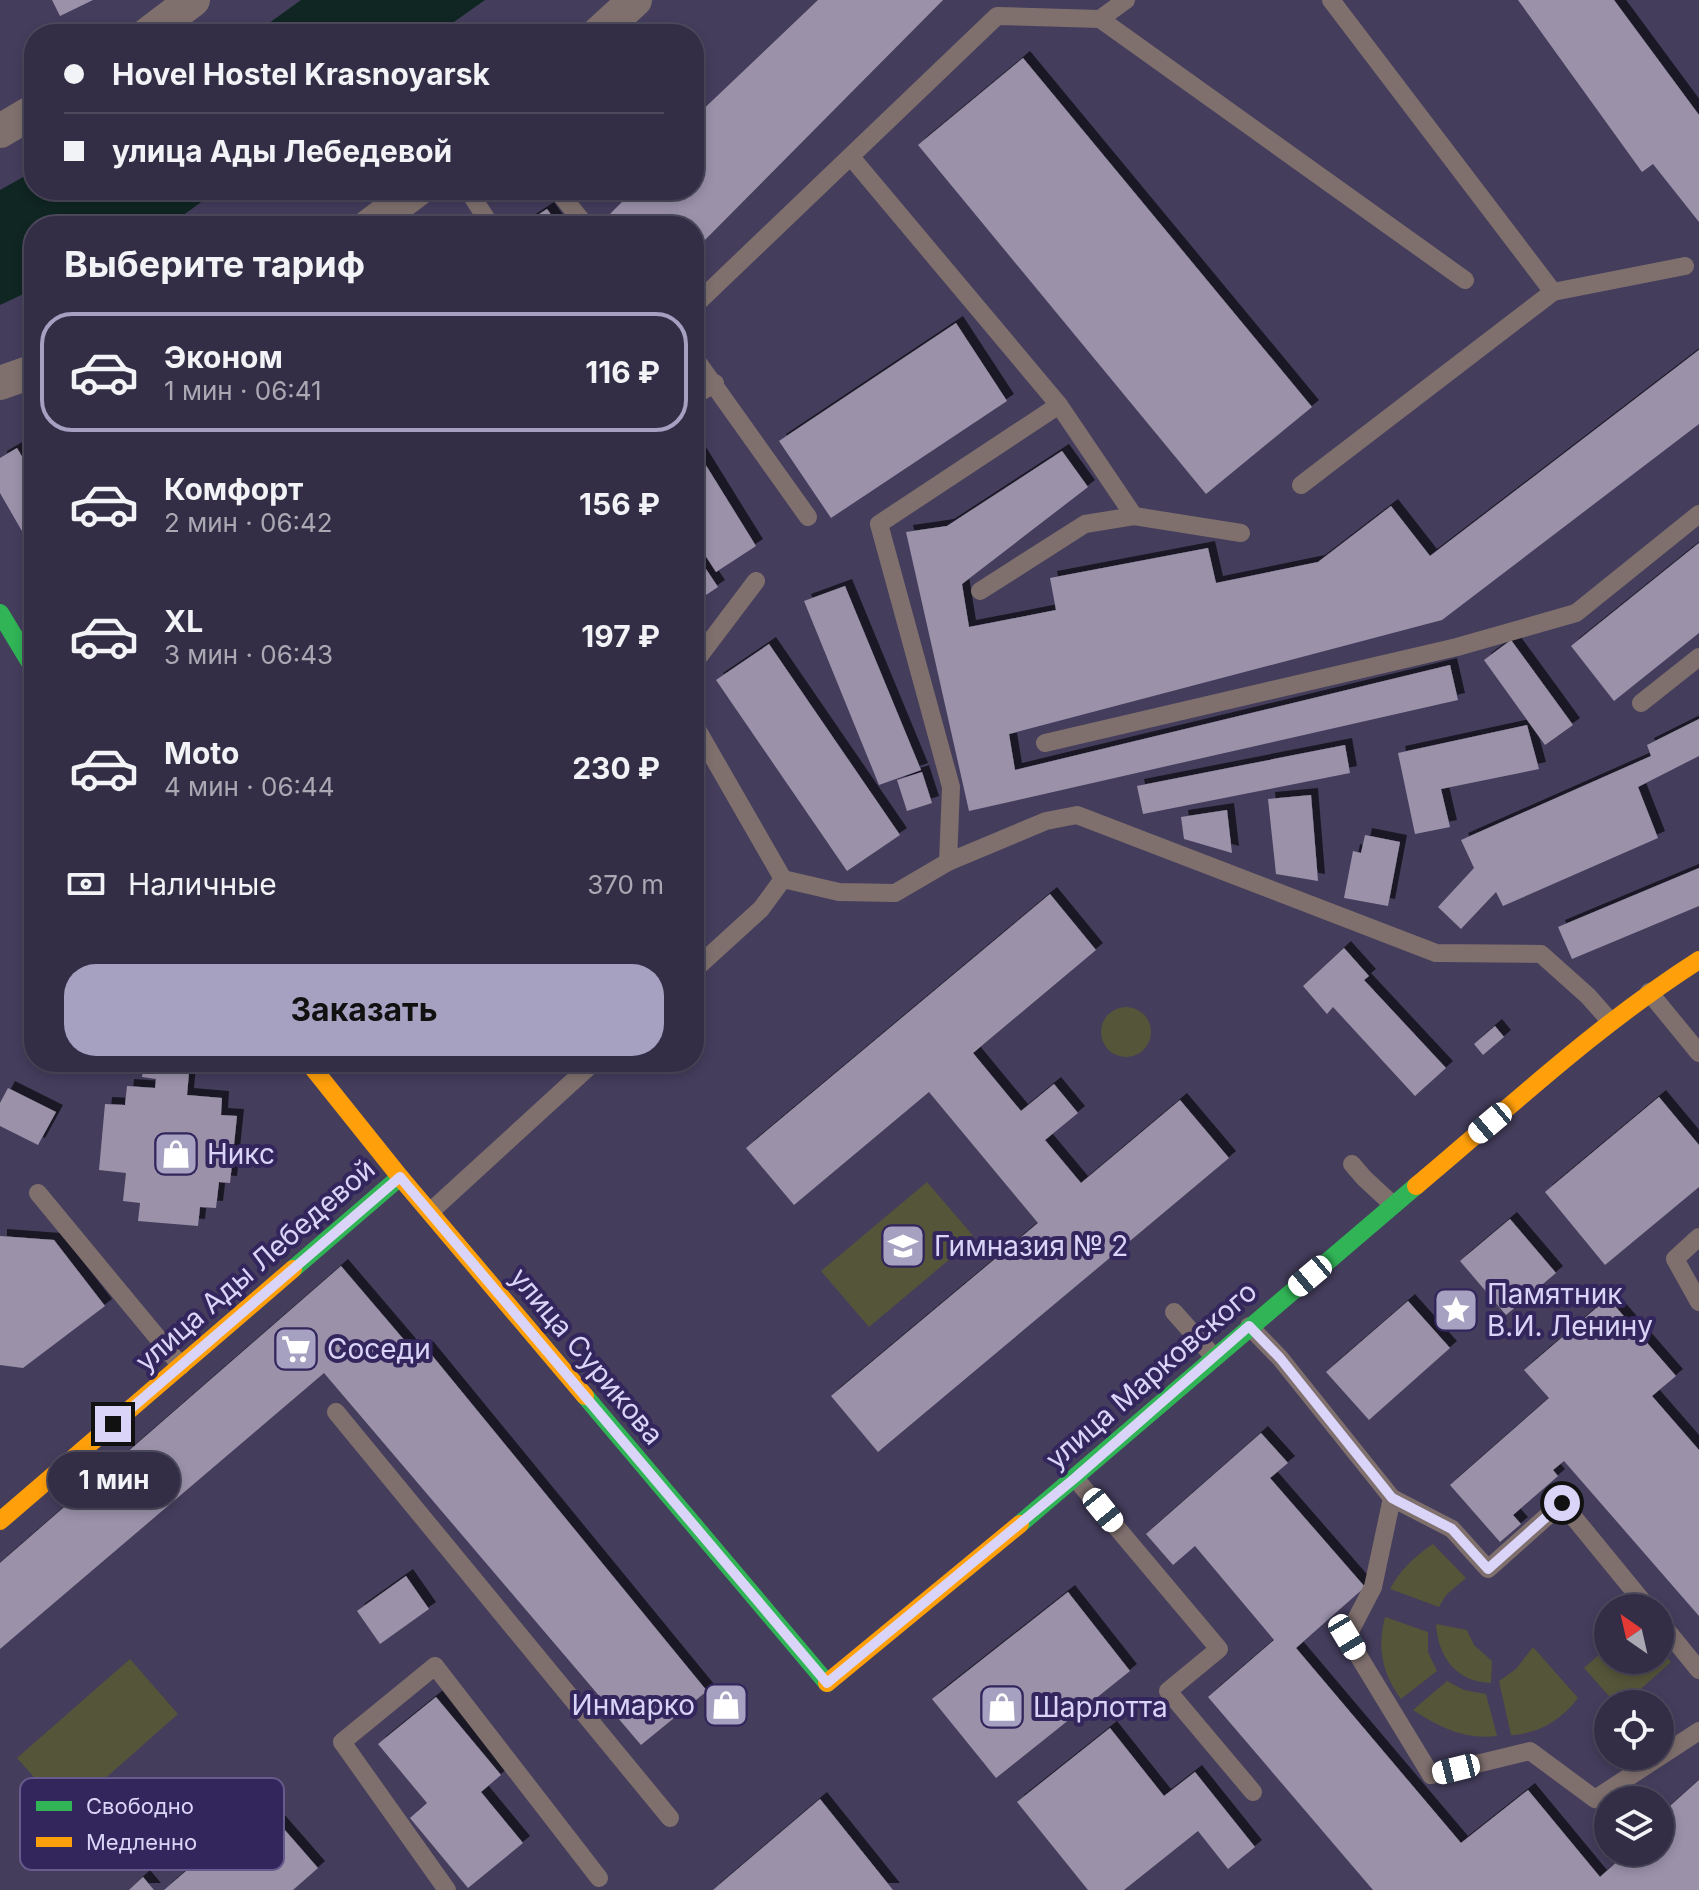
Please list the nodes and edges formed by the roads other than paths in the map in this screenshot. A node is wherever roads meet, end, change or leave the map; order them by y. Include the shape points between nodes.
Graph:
1 (193, 0) edge
2 (635, 0) edge
3 (1126, 0) edge
4 (1331, 0) edge
5 (1100, 19) junction
6 (161, 24) edge
7 (609, 24) edge
8 (24, 117) edge
9 (0, 131) edge
10 (851, 157) junction
11 (404, 200) edge
12 (565, 200) edge
13 (382, 216) edge
14 (578, 216) edge
15 (1685, 266) dead end
16 (1465, 280) dead end
17 (1553, 292) junction
18 (704, 297) edge
19 (704, 369) edge
20 (24, 375) edge
21 (0, 383) edge
22 (715, 383) junction
23 (704, 390) edge
24 (1059, 405) junction
25 (1301, 485) dead end
26 (1699, 514) edge
27 (1134, 516) junction
28 (808, 517) dead end
29 (1241, 533) dead end
30 (756, 581) dead end
31 (980, 591) dead end
32 (0, 613) edge
33 (704, 650) edge
34 (24, 653) edge
35 (1699, 657) edge
36 (1641, 703) dead end
37 (704, 741) edge
38 (1045, 743) dead end
39 (948, 862) junction
40 (783, 879) junction
41 (1699, 960) edge
42 (704, 961) edge
43 (1649, 992) junction
44 (1611, 1022) junction
45 (1699, 1053) edge
46 (316, 1072) edge
47 (583, 1072) edge
48 (1352, 1164) dead end
49 (400, 1177) junction
50 (38, 1193) dead end
51 (1393, 1205) junction
52 (430, 1212) junction
53 (1699, 1237) edge
54 (1699, 1302) edge
55 (1174, 1312) dead end
56 (1249, 1326) junction
57 (1214, 1357) junction
58 (181, 1366) junction
59 (336, 1412) dead end
60 (1075, 1478) junction
61 (1392, 1498) junction
62 (0, 1521) edge
63 (1637, 1594) edge
64 (1674, 1639) edge
65 (1699, 1670) edge
66 (827, 1683) joint
67 (1699, 1731) edge
68 (1253, 1792) dead end
69 (670, 1818) dead end
70 (599, 1878) dead end
71 (447, 1890) edge

1 - 6 street
2 - 7 street
3 - 5 lane
4 - 17 lane
5 - 10 lane via 997,16
5 - 16 lane
8 - 9 street
10 - 18 lane
10 - 24 lane
11 - 13 street
12 - 14 lane
15 - 17 lane
17 - 25 lane
19 - 22 lane
20 - 21 street
22 - 23 lane
22 - 28 lane
24 - 27 lane
24 - 39 lane via 879,524 951,787
26 - 38 lane via 1576,613 1457,647
27 - 29 lane
27 - 31 lane via 1085,524
30 - 33 lane
32 - 34 street
35 - 36 lane
37 - 40 lane
39 - 40 lane via 895,893 839,892
39 - 44 lane via 1046,821 1077,815 1436,953 1541,954
40 - 42 lane via 761,909
41 - 43 street, улица Марковского
43 - 44 street, улица Марковского
43 - 45 lane
44 - 51 street, улица Марковского
46 - 49 street, улица Сурикова
47 - 52 lane
48 - 51 lane
49 - 52 street, улица Сурикова
49 - 58 street, улица Ады Лебедевой
50 - 58 lane
51 - 56 street, улица Марковского
52 - 66 street, улица Сурикова
53 - 54 lane via 1675,1259
55 - 57 lane
56 - 57 street, улица Марковского
56 - 61 lane
57 - 60 street, улица Марковского
58 - 62 street, улица Ады Лебедевой
59 - 69 lane
60 - 66 street, улица Марковского
60 - 68 lane via 1219,1649 1168,1691
61 - 63 lane via 1452,1529 1488,1569 1562,1503
61 - 67 lane via 1373,1587 1347,1637 1431,1775 1530,1751 1595,1799
64 - 65 lane
70 - 71 lane via 435,1666 342,1742

